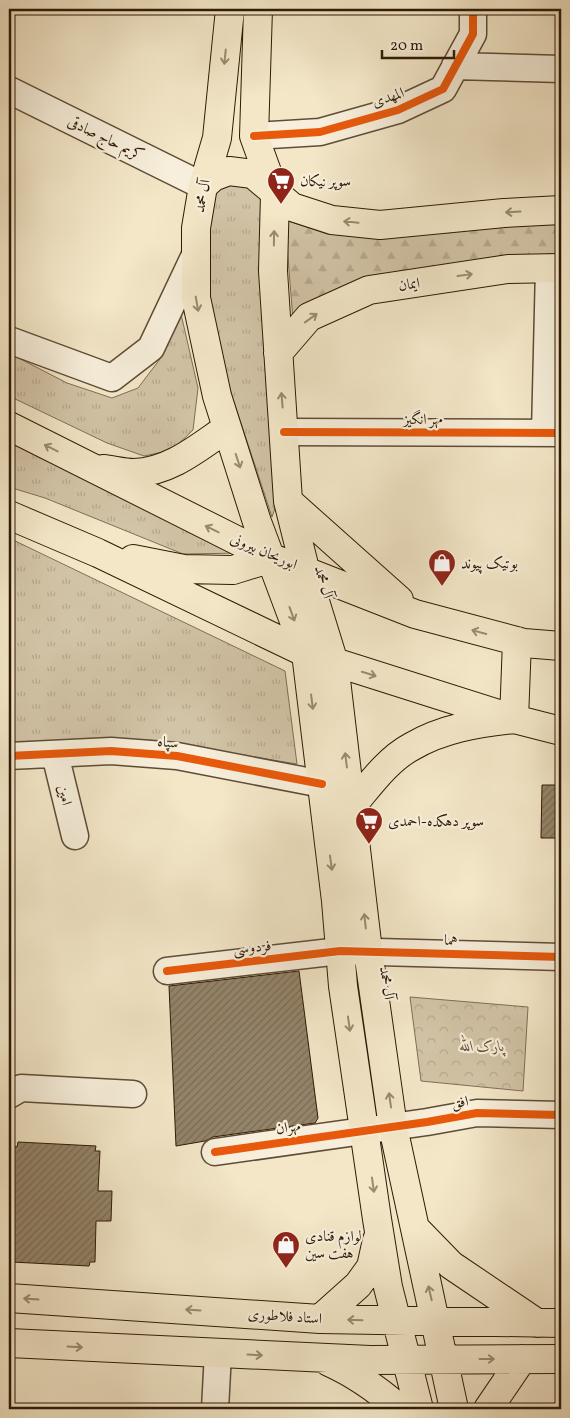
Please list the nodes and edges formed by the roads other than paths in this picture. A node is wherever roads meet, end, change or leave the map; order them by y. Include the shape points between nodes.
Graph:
1 (230, 9) edge
2 (258, 9) edge
3 (473, 9) edge
4 (455, 66) junction
5 (561, 69) edge
6 (9, 90) edge
7 (254, 136) junction
8 (217, 138) junction
9 (203, 186) junction
10 (275, 194) junction
11 (561, 210) edge
12 (194, 257) junction
13 (555, 268) edge
14 (9, 340) edge
15 (278, 353) junction
16 (9, 426) edge
17 (227, 428) junction
18 (284, 432) junction
19 (553, 433) edge
20 (86, 466) junction
21 (288, 501) junction
22 (9, 515) edge
23 (98, 553) junction
24 (272, 558) junction
25 (305, 569) junction
26 (415, 614) junction
27 (517, 641) junction
28 (561, 646) edge
29 (306, 653) junction
30 (334, 663) junction
31 (514, 719) junction
32 (561, 731) edge
33 (55, 754) junction
34 (9, 756) edge
35 (322, 784) junction
36 (351, 807) junction
37 (75, 836) dead end
38 (340, 951) junction
39 (368, 951) junction
40 (561, 957) edge
41 (167, 971) dead end
42 (133, 1094) dead end
43 (9, 1095) edge
44 (561, 1115) edge
45 (394, 1127) junction
46 (364, 1130) junction
47 (216, 1152) dead end
48 (416, 1228) junction
49 (379, 1231) junction
50 (9, 1298) edge
51 (320, 1319) junction
52 (396, 1321) junction
53 (436, 1321) junction
54 (549, 1323) edge
55 (9, 1344) edge
56 (218, 1353) junction
57 (319, 1358) junction
58 (522, 1359) junction
59 (561, 1359) edge
60 (406, 1360) junction
61 (444, 1360) junction
62 (215, 1409) edge
63 (400, 1409) edge
64 (419, 1409) edge
65 (454, 1409) edge
66 (488, 1409) edge

1 -> 8 main road, آل محمد
2 - 7 main road, آل محمد
3 - 4 street, المهدی via 473,34
4 - 5 street
4 - 7 street, المهدی via 443,89 398,110 320,132
6 - 9 street, کریم حاج صادقی
7 - 8 main road
7 - 10 main road, آل محمد
8 - 9 main road, آل محمد
9 - 10 main road via 213,177 229,171 253,174
9 - 12 main road, آل محمد
11 -> 10 main road via 380,225 332,220 292,207
15 -> 10 main road, آل محمد via 273,271
12 - 14 street via 151,348 112,378
12 -> 17 main road, آل محمد via 196,298
15 -> 13 main road, ایمان via 309,317 369,290 508,269
13 - 19 street
18 -> 15 main road, آل محمد
20 -> 16 main road, ابوریحان بیرونی
17 - 20 main road via 187,456 160,469 134,473
17 -> 24 main road, آل محمد via 256,522
18 - 19 street, مهر انگیز
18 - 21 main road, آل محمد
24 -> 20 main road, ابوریحان بیرونی
21 - 24 main road
21 - 25 main road, آل محمد
21 - 26 main road
22 - 23 main road
23 - 24 main road via 184,568 233,570
23 - 29 main road
24 - 25 main road, ابوریحان بیرونی
24 -> 29 main road, آل محمد
25 - 26 main road, ابوریحان بیرونی
25 - 30 main road, آل محمد
27 -> 26 main road, ابوریحان بیرونی
27 - 28 main road, ابوریحان بیرونی
27 - 31 main road
29 - 30 main road
29 -> 35 main road, آل محمد
30 -> 31 main road
36 -> 30 main road, آل محمد
31 - 32 main road
31 - 36 main road via 475,723 409,747
33 - 34 street, سپاه
33 - 35 street, سپاه via 111,751 177,756
33 - 37 street, امین
35 -> 38 main road, آل محمد
39 -> 36 main road, آل محمد
38 - 39 street, هما
38 - 41 street, فردوسی
38 -> 46 main road, آل محمد
39 - 40 street, هما
45 -> 39 main road, آل محمد
42 - 43 street via 21,1088
44 - 45 street, افق via 477,1113
45 - 46 street, افق
45 - 48 main road, آل محمد
46 - 47 street, مهران
46 -> 49 main road, آل محمد
53 -> 48 main road, آل محمد
48 - 54 main road via 451,1266
49 - 51 main road via 371,1267 358,1285
49 - 52 main road, آل محمد
51 -> 50 main road, استاد فلاطوری
52 -> 51 main road, استاد فلاطوری
52 - 53 main road, استاد فلاطوری
52 - 60 main road, آل محمد
53 - 54 main road, استاد فلاطوری
53 - 61 main road, آل محمد
55 -> 56 main road
56 -> 57 main road
56 - 62 street
57 - 60 main road
57 - 63 main road via 352,1372
58 - 59 main road
61 -> 58 main road
58 - 66 main road
60 - 61 main road
60 - 64 main road, آل محمد
61 - 65 main road, آل محمد

